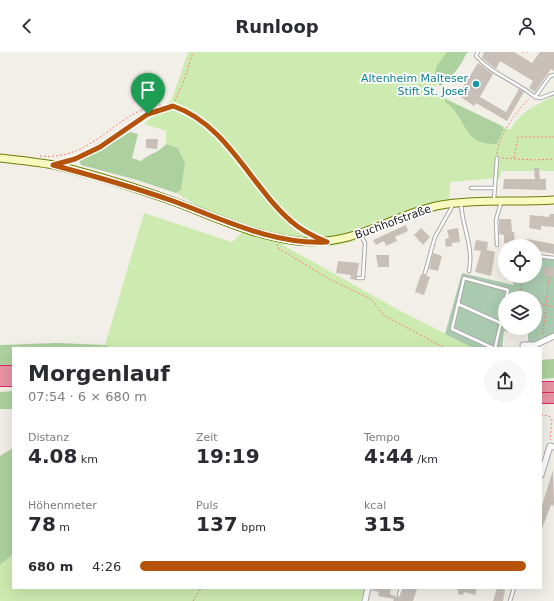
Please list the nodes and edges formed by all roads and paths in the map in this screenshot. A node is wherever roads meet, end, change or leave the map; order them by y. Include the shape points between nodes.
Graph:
1 (193, 52) edge
2 (478, 52) edge
3 (522, 52) edge
4 (529, 52) edge
5 (554, 75) edge
6 (554, 93) edge
7 (535, 97) junction
8 (173, 106) junction
9 (554, 137) edge
10 (40, 156) dead end
11 (0, 158) edge
12 (497, 158) junction
13 (514, 159) junction
14 (554, 159) edge
15 (53, 165) junction
16 (471, 188) dead end
17 (495, 188) junction
18 (554, 200) edge
19 (498, 201) junction
20 (461, 202) junction
21 (453, 203) junction
22 (360, 234) junction
23 (279, 238) junction
24 (327, 242) junction
25 (497, 245) dead end
26 (542, 257) edge
27 (554, 258) edge
28 (469, 271) dead end
29 (425, 273) dead end
30 (549, 276) dead end
31 (358, 278) dead end
32 (508, 291) edge
33 (458, 304) junction
34 (542, 305) edge
35 (546, 305) junction
36 (554, 307) edge
37 (498, 321) edge
38 (498, 335) edge
39 (554, 336) edge
40 (546, 340) junction
41 (523, 345) dead end
42 (443, 347) edge
43 (492, 347) edge
44 (494, 347) edge
45 (12, 370) edge
46 (0, 371) edge
47 (0, 381) edge
48 (12, 381) edge
49 (542, 387) edge
50 (554, 387) edge
51 (542, 398) edge
52 (554, 398) edge
53 (542, 415) edge
54 (552, 447) edge
55 (542, 472) edge
56 (200, 589) edge
57 (368, 589) edge
58 (401, 589) edge
59 (514, 589) edge
60 (399, 595) dead end
61 (193, 601) edge
62 (365, 601) edge
63 (510, 601) edge

1 - 8 path
2 - 7 lane via 476,56 486,65 522,86
3 - 4 path
5 - 7 lane via 550,76
6 - 7 lane via 541,98
7 - 12 path via 528,100 504,132
8 - 10 path via 166,104 138,111 75,152 60,156
8 - 15 lane, Buchhofstraße via 148,114 100,147 75,159
8 - 24 path via 194,115 218,135 293,223
9 - 13 path via 518,137
11 - 15 main road, Buchhofstraße
12 - 13 path
12 - 17 lane
13 - 14 path
15 - 23 main road, Buchhofstraße via 143,190 258,233
16 - 17 lane
17 - 19 lane
18 - 19 main road, Buchhofstraße
19 - 20 main road, Buchhofstraße
19 - 25 lane
20 - 21 main road, Buchhofstraße
20 - 28 lane via 472,257
21 - 22 main road, Buchhofstraße via 414,213
21 - 29 lane via 435,238
22 - 24 main road, Buchhofstraße
22 - 31 lane via 365,243 362,278
23 - 24 main road, Buchhofstraße
23 - 42 path via 278,248 331,280 371,299 384,316
26 - 27 lane
30 - 35 path
32 - 33 lane via 464,278
33 - 37 lane
33 - 43 lane via 452,329
34 - 35 path
35 - 36 path
35 - 40 path via 543,332
38 - 44 lane
39 - 40 street
40 - 41 street via 535,345
45 - 46 highway
47 - 48 highway
49 - 50 highway
51 - 52 highway
53 - 54 path via 549,416 552,420
54 - 55 street
56 - 61 path
57 - 62 street
58 - 60 lane
59 - 63 lane

